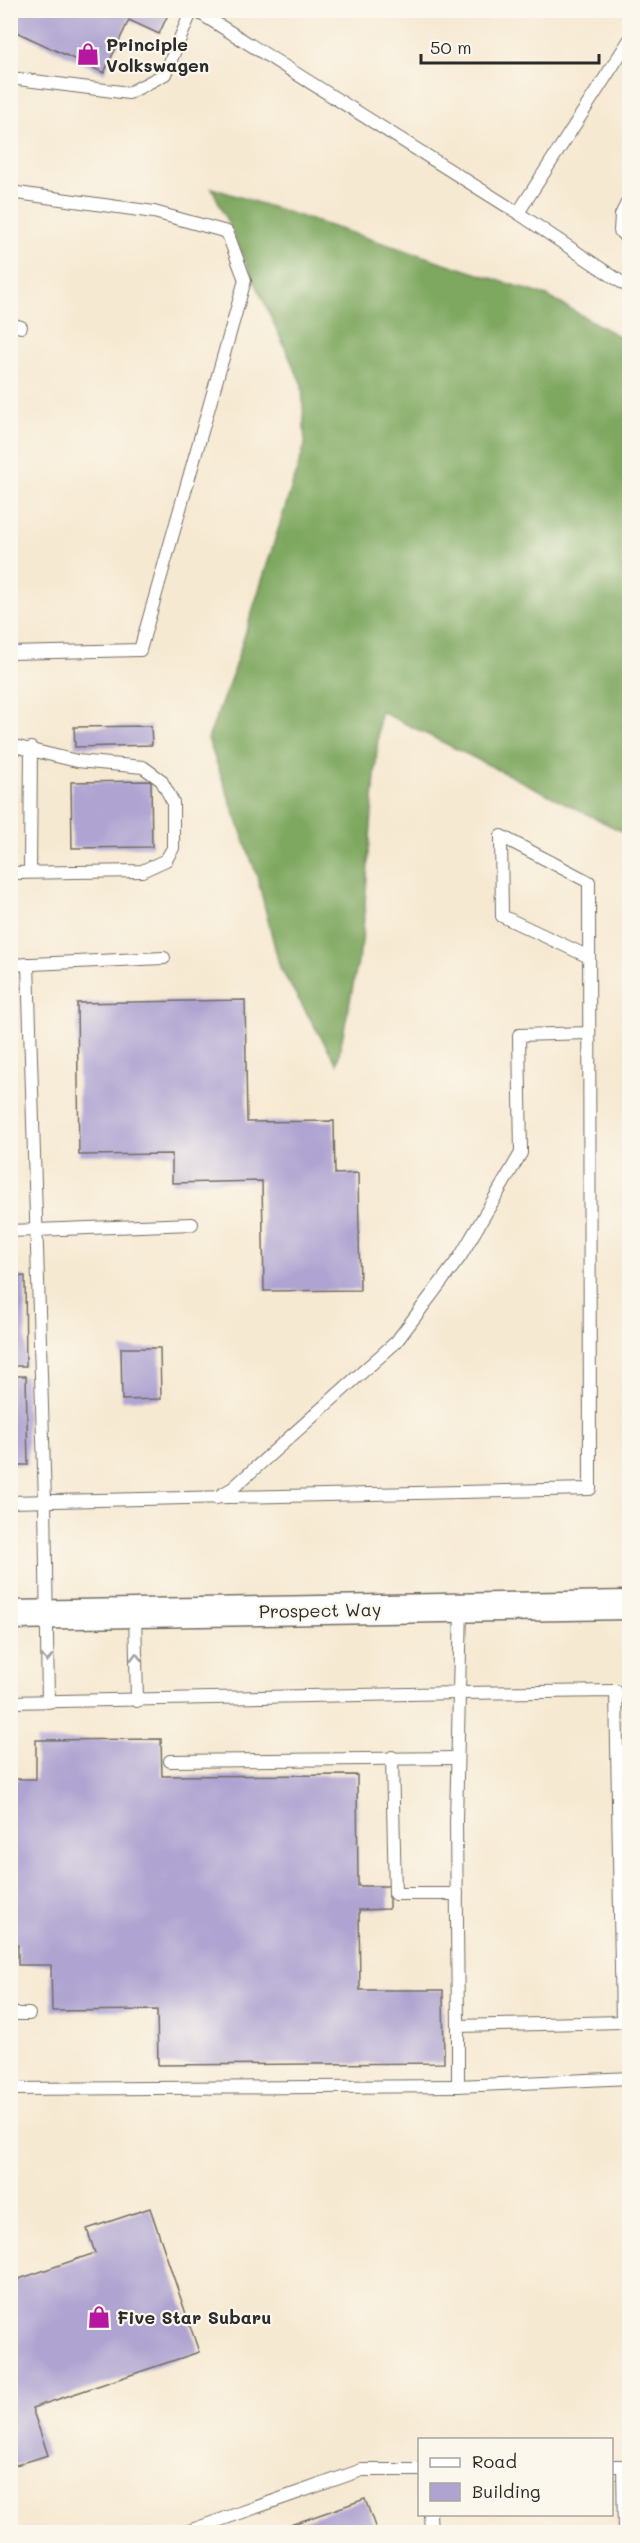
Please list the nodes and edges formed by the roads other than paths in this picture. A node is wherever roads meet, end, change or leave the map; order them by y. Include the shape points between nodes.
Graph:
1 (193, 10) edge
2 (630, 39) edge
3 (10, 78) edge
4 (10, 192) edge
5 (630, 197) edge
6 (518, 213) junction
7 (630, 242) edge
8 (630, 288) edge
9 (10, 653) edge
10 (10, 745) edge
11 (31, 748) junction
12 (30, 872) junction
13 (10, 873) edge
14 (589, 957) junction
15 (164, 958) dead end
16 (10, 964) edge
17 (28, 964) junction
18 (589, 1034) junction
19 (192, 1224) dead end
20 (10, 1231) edge
21 (35, 1231) junction
22 (215, 1498) junction
23 (45, 1501) junction
24 (10, 1502) edge
25 (630, 1605) edge
26 (461, 1607) junction
27 (135, 1613) junction
28 (46, 1614) junction
29 (10, 1615) edge
30 (459, 1693) junction
31 (137, 1701) junction
32 (10, 1702) edge
33 (48, 1702) junction
34 (392, 1757) junction
35 (457, 1758) junction
36 (170, 1761) dead end
37 (457, 1894) junction
38 (10, 2014) edge
39 (29, 2014) dead end
40 (458, 2025) junction
41 (630, 2078) edge
42 (458, 2086) junction
43 (10, 2089) edge
44 (613, 2466) edge
45 (418, 2470) edge
46 (430, 2516) edge
47 (186, 2532) edge
48 (431, 2532) edge
49 (624, 2532) edge

1 - 3 lane via 165,75 129,93
1 - 6 lane
2 - 6 lane
4 - 9 lane via 154,212 227,232 245,280 140,650
5 - 7 lane via 621,215 620,231
6 - 8 lane
10 - 11 lane
11 - 12 lane
11 - 12 lane via 77,761 143,767 161,780 173,802 173,848 166,860 142,871
12 - 13 lane
14 - 14 lane via 589,882 501,836 502,916
14 - 18 lane
15 - 17 lane
16 - 17 lane
17 - 21 lane
18 - 22 lane via 519,1035 521,1153 460,1257 396,1342 233,1488
18 - 22 lane via 590,1489
19 - 21 lane
20 - 21 lane
21 - 23 lane
22 - 23 lane
23 - 24 lane
23 - 28 lane
25 - 26 street, Prospect Way
26 - 27 street, Prospect Way
26 - 30 lane
27 - 28 street, Prospect Way
31 -> 27 lane
28 - 29 street, Prospect Way
28 -> 33 lane
30 - 31 lane
30 - 35 lane
30 - 40 lane via 616,1691 622,2022
31 - 33 lane
32 - 33 lane
34 - 35 lane
34 - 36 lane
34 - 37 lane via 395,1894
35 - 37 lane
37 - 40 lane
38 - 39 lane
40 - 42 lane
41 - 42 lane
42 - 43 lane
44 - 49 lane via 623,2466
45 - 47 lane via 362,2470
46 - 48 lane

